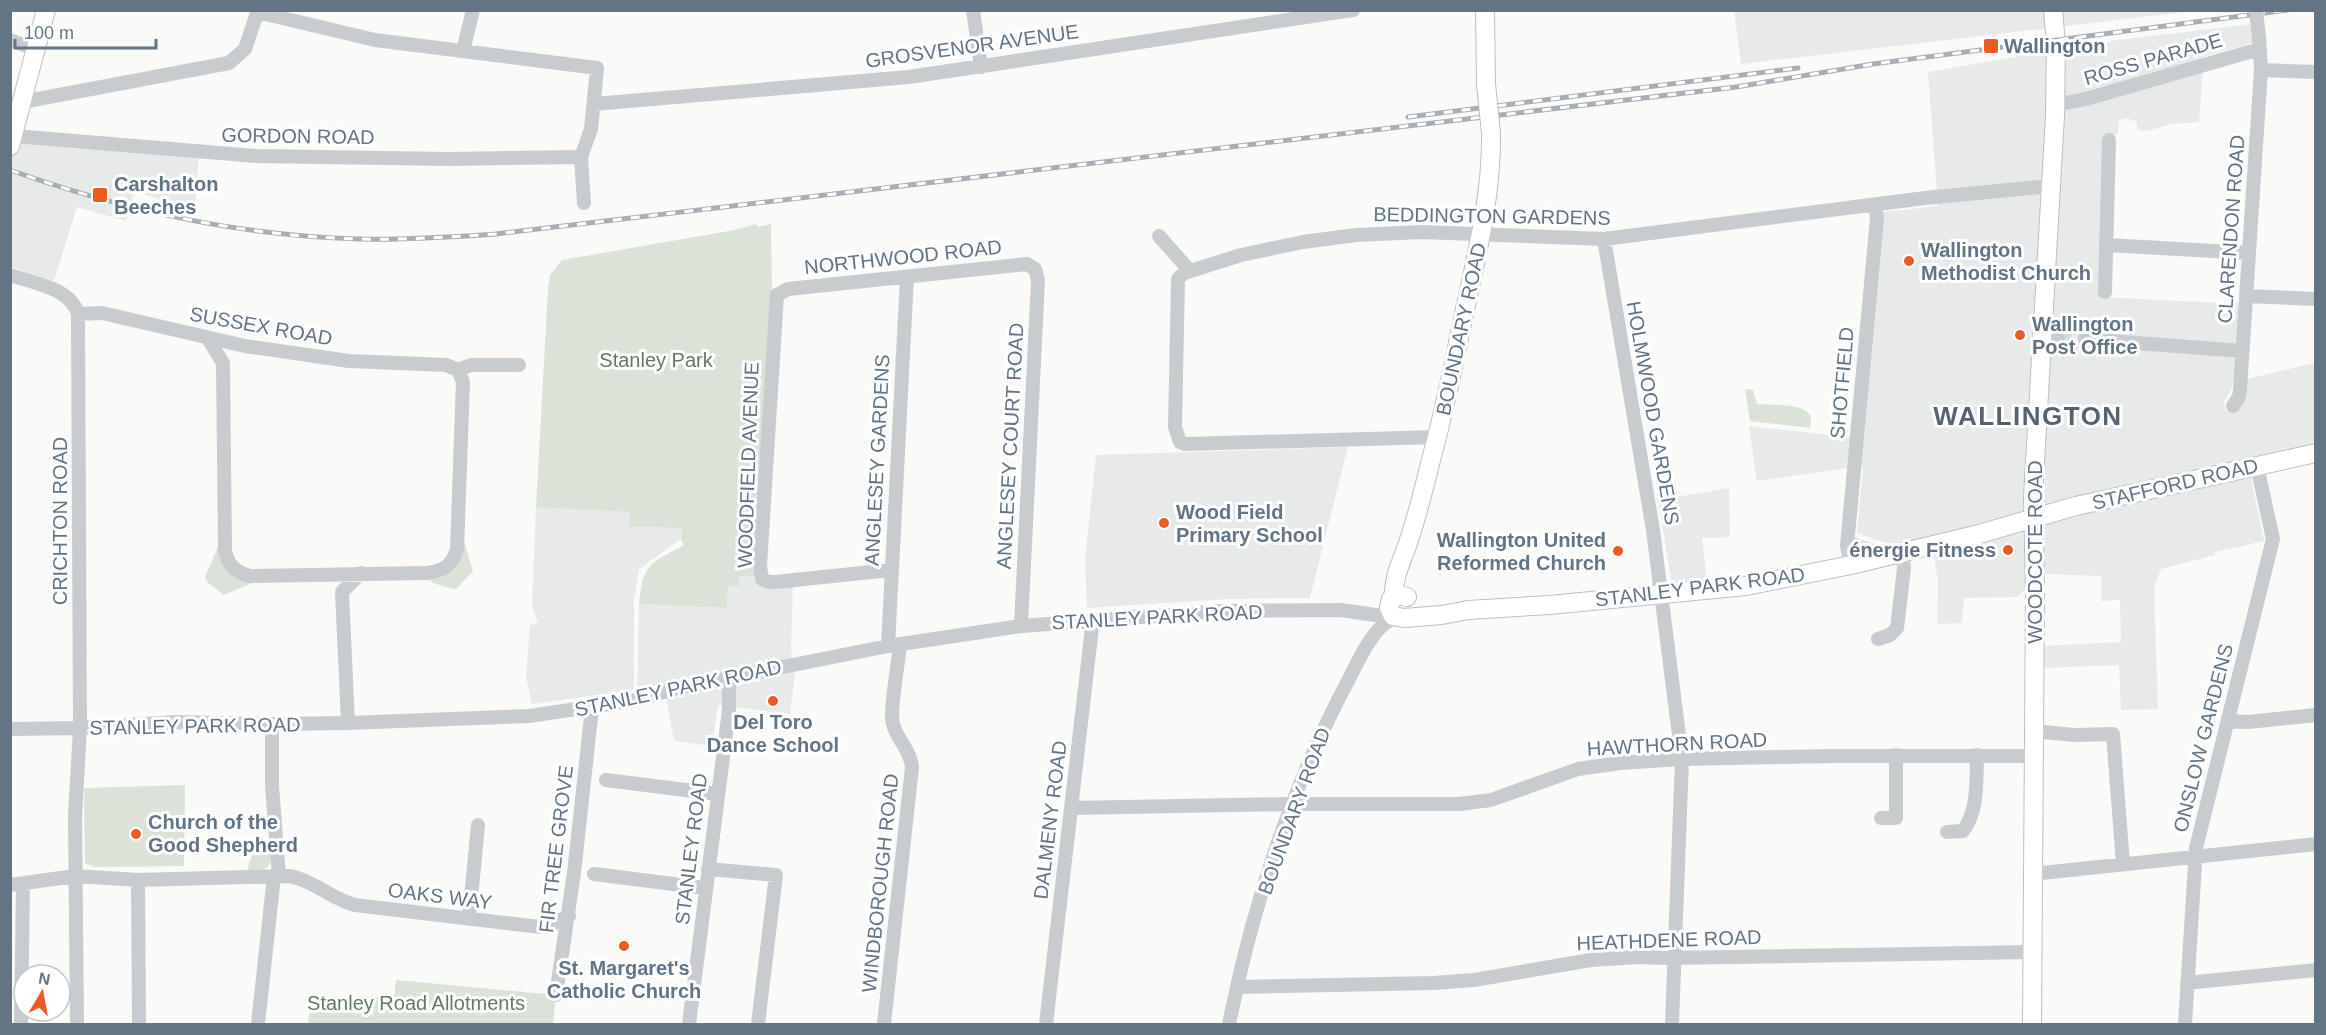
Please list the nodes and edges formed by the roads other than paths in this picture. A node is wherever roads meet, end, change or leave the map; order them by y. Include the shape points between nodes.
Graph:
1 (46, 10) edge
2 (473, 10) edge
3 (973, 10) edge
4 (1353, 10) edge
5 (1485, 10) edge
6 (2053, 10) edge
7 (2256, 10) edge
8 (257, 11) edge
9 (10, 40) edge
10 (35, 50) junction
11 (464, 51) junction
12 (2260, 54) junction
13 (981, 67) junction
14 (2261, 70) junction
15 (2316, 72) edge
16 (22, 102) junction
17 (594, 104) junction
18 (2055, 105) junction
19 (2109, 140) dead end
20 (12, 141) edge
21 (581, 157) junction
22 (2051, 186) junction
23 (584, 203) dead end
24 (1875, 204) junction
25 (1481, 233) junction
26 (1159, 236) dead end
27 (1604, 239) junction
28 (2107, 245) junction
29 (2249, 253) junction
30 (1035, 269) joint
31 (1190, 271) junction
32 (10, 275) edge
33 (907, 277) junction
34 (2105, 292) dead end
35 (777, 295) joint
36 (2246, 296) junction
37 (2316, 299) edge
38 (78, 314) junction
39 (2085, 339) tunnel mouth
40 (209, 340) junction
41 (245, 346) junction
42 (2242, 351) junction
43 (224, 363) junction
44 (519, 365) dead end
45 (458, 370) junction
46 (2233, 406) dead end
47 (1437, 436) junction
48 (2316, 453) edge
49 (2257, 466) junction
50 (2034, 517) junction
51 (1902, 553) junction
52 (1851, 565) junction
53 (891, 570) junction
54 (361, 573) junction
55 (325, 574) junction
56 (342, 592) junction
57 (1662, 595) junction
58 (1399, 607) junction
59 (1093, 619) junction
60 (1021, 626) junction
61 (1878, 639) dead end
62 (894, 645) junction
63 (729, 678) junction
64 (592, 708) junction
65 (2316, 715) edge
66 (2228, 721) junction
67 (348, 723) junction
68 (272, 724) junction
69 (80, 728) junction
70 (10, 729) edge
71 (2034, 731) junction
72 (1896, 755) junction
73 (1977, 755) junction
74 (2034, 756) junction
75 (1682, 759) junction
76 (606, 780) dead end
77 (717, 794) junction
78 (1292, 804) junction
79 (1071, 808) junction
80 (1881, 818) dead end
81 (478, 825) dead end
82 (1947, 832) dead end
83 (2316, 844) edge
84 (2194, 856) junction
85 (2123, 864) junction
86 (708, 869) junction
87 (594, 874) dead end
88 (2032, 874) junction
89 (75, 876) junction
90 (276, 876) junction
91 (138, 880) junction
92 (17, 884) edge
93 (705, 888) junction
94 (569, 916) junction
95 (469, 919) junction
96 (545, 927) junction
97 (564, 946) junction
98 (2032, 952) junction
99 (1675, 957) junction
100 (2316, 970) edge
101 (2187, 983) junction
102 (1237, 987) junction
103 (556, 995) dead end
104 (21, 1024) edge
105 (77, 1024) edge
106 (139, 1024) edge
107 (258, 1024) edge
108 (688, 1024) edge
109 (758, 1024) edge
110 (884, 1024) edge
111 (1046, 1024) edge
112 (1230, 1024) edge
113 (1672, 1024) edge
114 (2032, 1024) edge
115 (2185, 1024) edge

1 - 10 main road
2 - 11 street
3 - 13 street
4 - 13 street, GROSVENOR AVENUE
5 - 25 main road, BOUNDARY ROAD, bridge via 1491,133
6 - 18 main road, WOODCOTE ROAD
7 - 12 street, CLARENDON ROAD, bridge
8 - 11 street via 375,40
8 - 16 street via 245,49 229,63
9 - 10 street
10 - 16 main road
11 - 17 street via 597,68
12 - 14 street, CLARENDON ROAD
12 - 18 street, ROSS PARADE via 2249,52
13 - 17 street, GROSVENOR AVENUE via 909,77
14 - 15 street
14 - 29 street, CLARENDON ROAD
16 - 20 main road
17 - 21 street via 591,129
18 - 22 main road, WOODCOTE ROAD
19 - 28 street
20 - 21 street, GORDON ROAD via 256,156
21 - 23 street
22 - 24 street, BEDDINGTON GARDENS
22 - 50 main road, WOODCOTE ROAD via 2050,339
24 - 27 street, BEDDINGTON GARDENS
24 - 52 street, SHOTFIELD via 1877,218 1848,537
25 - 27 street, BEDDINGTON GARDENS
25 - 31 street, BEDDINGTON GARDENS via 1400,232 1333,238 1241,255
25 - 47 main road, BOUNDARY ROAD
26 - 31 street
27 - 57 street, HOLMWOOD GARDENS
28 - 29 street
28 - 34 street
29 - 36 street, CLARENDON ROAD
30 - 33 street, NORTHWOOD ROAD via 1023,263
30 - 60 street, ANGLESEY COURT ROAD via 1038,280
31 - 47 street via 1180,276 1177,285 1175,427 1180,442
32 - 38 street via 68,297
33 - 35 street, NORTHWOOD ROAD via 788,289
33 - 53 street, ANGLESEY GARDENS
35 - 53 street, WOODFIELD AVENUE via 762,579 775,582
36 - 37 street
36 - 42 street, CLARENDON ROAD
38 - 40 street, SUSSEX ROAD via 102,313
38 - 69 street, CRICHTON ROAD
39 - 42 street
40 - 41 street, SUSSEX ROAD
40 - 43 street
41 - 43 street
41 - 45 street, SUSSEX ROAD via 350,361 446,365
42 - 46 street, CLARENDON ROAD via 2240,393
43 - 55 street via 227,559 231,567 250,576
44 - 45 street, SUSSEX ROAD via 471,365
45 - 54 street via 463,382 454,559 437,572
47 - 58 main road, BOUNDARY ROAD via 1409,543 1399,563 1394,587
48 - 49 main road, STAFFORD ROAD
49 - 50 main road, STAFFORD ROAD
49 - 66 street, ONSLOW GARDENS via 2273,539
50 - 51 main road, STANLEY PARK ROAD
50 - 71 main road, WOODCOTE ROAD
51 - 52 main road, STANLEY PARK ROAD
51 - 61 street via 1897,628
52 - 57 main road, STANLEY PARK ROAD via 1746,586
53 - 62 street, ANGLESEY GARDENS
54 - 55 street
54 - 56 street
55 - 56 street
56 - 67 street
57 - 58 main road, STANLEY PARK ROAD via 1468,610
57 - 75 street, HOLMWOOD GARDENS
58 - 59 street, STANLEY PARK ROAD
58 - 78 street, BOUNDARY ROAD via 1373,636 1327,720
59 - 60 street, STANLEY PARK ROAD
59 - 79 street, DALMENY ROAD
60 - 62 street, STANLEY PARK ROAD
62 - 63 street, STANLEY PARK ROAD
62 - 110 street, WINDBOROUGH ROAD via 892,719 912,767
63 - 64 street, STANLEY PARK ROAD
63 - 77 street, STANLEY ROAD via 729,710
64 - 67 street, STANLEY PARK ROAD via 529,716
64 - 94 street, FIR TREE GROVE
65 - 66 street
66 - 84 street, ONSLOW GARDENS
67 - 68 street, STANLEY PARK ROAD
68 - 69 street, STANLEY PARK ROAD via 175,722
68 - 90 street
69 - 70 street, STANLEY PARK ROAD
69 - 89 street, CRICHTON ROAD
71 - 74 main road, WOODCOTE ROAD
71 - 85 street via 2113,734
72 - 73 street, HAWTHORN ROAD
72 - 75 street, HAWTHORN ROAD
72 - 80 street via 1896,818
73 - 74 street, HAWTHORN ROAD
73 - 82 street via 1971,814 1963,831
74 - 88 main road, WOODCOTE ROAD
75 - 78 street, HAWTHORN ROAD via 1578,769 1475,803
75 - 99 street, HOLMWOOD GARDENS
76 - 77 street
77 - 86 street, STANLEY ROAD
78 - 79 street, HAWTHORN ROAD
78 - 102 street, BOUNDARY ROAD
79 - 111 street, DALMENY ROAD
81 - 95 street
83 - 84 street
84 - 85 street
84 - 101 street, ONSLOW GARDENS
85 - 88 street
86 - 93 street, STANLEY ROAD
86 - 109 street via 776,875
87 - 93 street
88 - 98 main road, WOODCOTE ROAD
89 - 91 street, OAKS WAY
89 - 92 street, OAKS WAY
89 - 105 street, CRICHTON ROAD
90 - 91 street, OAKS WAY
90 - 95 street, OAKS WAY via 300,878 355,905
90 - 107 street
91 - 106 street
92 - 104 street
93 - 108 street, STANLEY ROAD
94 - 96 street
94 - 97 street, FIR TREE GROVE
95 - 96 street, OAKS WAY
96 - 97 street
97 - 103 street, FIR TREE GROVE
98 - 99 street, HEATHDENE ROAD
98 - 114 main road, WOODCOTE ROAD
99 - 102 street, HEATHDENE ROAD via 1591,960 1434,983
99 - 113 street, HOLMWOOD GARDENS
100 - 101 street
101 - 115 street, ONSLOW GARDENS
102 - 112 street, BOUNDARY ROAD

